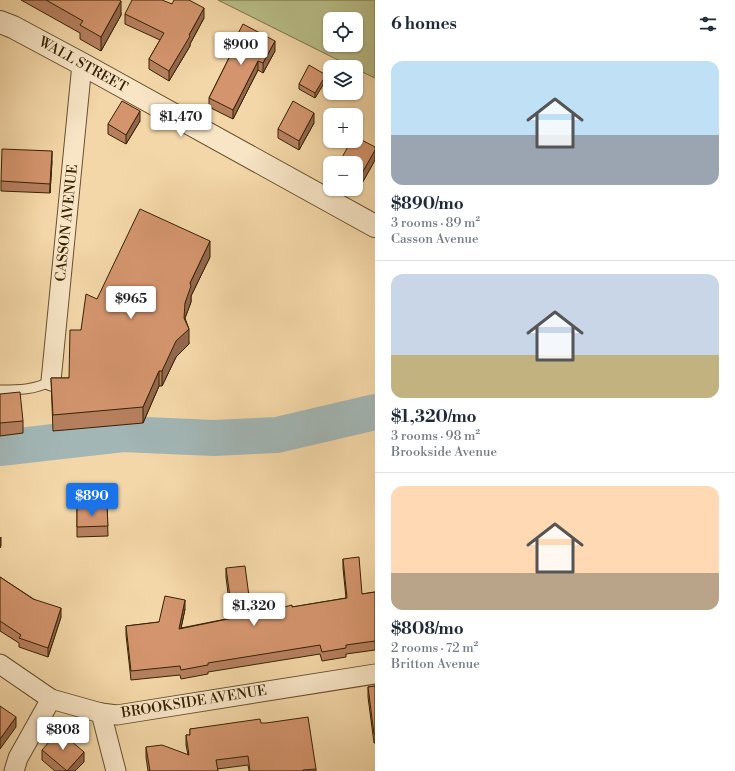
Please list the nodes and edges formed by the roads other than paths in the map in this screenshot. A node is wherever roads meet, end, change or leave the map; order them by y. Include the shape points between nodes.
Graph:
1 (0, 22) edge
2 (82, 64) junction
3 (375, 226) edge
4 (51, 381) joint
5 (0, 390) edge
6 (0, 664) edge
7 (375, 674) edge
8 (51, 699) junction
9 (101, 713) junction
10 (14, 771) edge
11 (116, 771) edge

1 - 2 street, WALL STREET
2 - 3 street, WALL STREET
2 - 4 street, CASSON AVENUE
4 - 5 lane via 40,387
6 - 8 street, BROOKSIDE AVENUE
7 - 9 street, BROOKSIDE AVENUE via 118,715
8 - 9 street, BROOKSIDE AVENUE
8 - 10 street via 18,758
9 - 11 street

